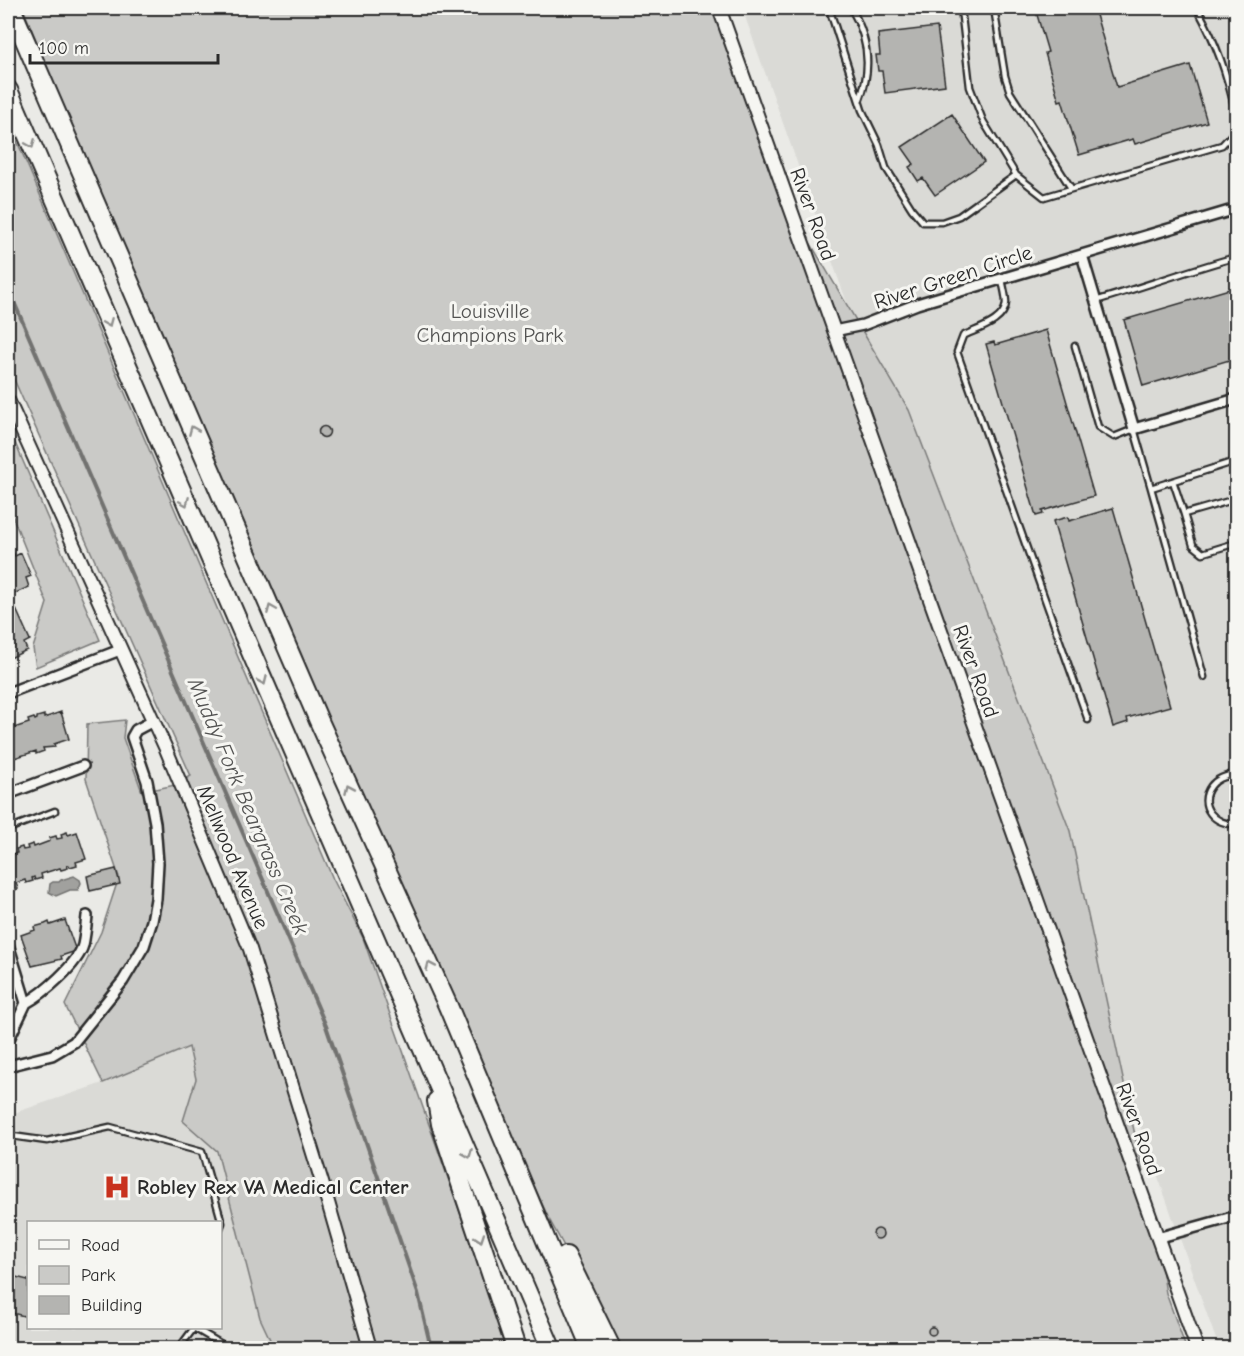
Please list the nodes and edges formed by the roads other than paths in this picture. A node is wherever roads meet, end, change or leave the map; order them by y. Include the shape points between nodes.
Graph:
1 (11, 8) edge
2 (719, 8) edge
3 (829, 8) edge
4 (851, 8) edge
5 (962, 8) edge
6 (994, 8) edge
7 (1197, 8) edge
8 (8, 90) edge
9 (860, 101) junction
10 (1236, 114) edge
11 (1236, 123) edge
12 (1016, 175) junction
13 (1071, 188) junction
14 (1236, 208) edge
15 (1082, 255) junction
16 (1236, 257) edge
17 (1002, 279) junction
18 (1095, 302) junction
19 (834, 331) junction
20 (1075, 346) dead end
21 (1236, 399) edge
22 (8, 400) edge
23 (1134, 429) junction
24 (1236, 461) edge
25 (1173, 481) junction
26 (1151, 488) junction
27 (1236, 500) edge
28 (1184, 514) junction
29 (1236, 543) edge
30 (120, 650) junction
31 (1204, 677) dead end
32 (8, 693) edge
33 (1088, 720) dead end
34 (153, 722) junction
35 (83, 766) dead end
36 (1236, 773) edge
37 (8, 794) edge
38 (55, 811) dead end
39 (1236, 824) edge
40 (8, 829) edge
41 (87, 916) dead end
42 (8, 944) edge
43 (26, 1003) junction
44 (448, 1006) junction
45 (8, 1041) edge
46 (428, 1061) junction
47 (8, 1063) edge
48 (8, 1137) edge
49 (1236, 1216) edge
50 (220, 1221) edge
51 (1157, 1238) junction
52 (193, 1329) edge
53 (196, 1329) edge
54 (179, 1348) edge
55 (228, 1348) edge
56 (370, 1348) edge
57 (516, 1348) edge
58 (550, 1348) edge
59 (591, 1348) edge
60 (611, 1348) edge
61 (1197, 1348) edge

44 -> 1 highway via 319,721
2 - 19 street, River Road
3 - 9 lane
4 - 9 lane via 862,29 868,70
5 - 12 lane via 970,87 982,121
6 - 13 lane via 1010,92
7 - 10 lane via 1215,41
8 -> 46 highway
9 - 12 lane via 886,168 923,222 942,222 959,216
11 - 13 lane via 1235,131 1222,145
12 - 13 lane via 1044,197
14 - 15 street, River Green Circle
15 - 17 street, River Green Circle
15 - 18 street
16 - 18 lane
17 - 19 street, River Green Circle
17 - 33 lane via 1006,304 1002,314 963,336 957,352
18 - 23 street
19 - 51 street, River Road
20 - 23 lane via 1098,428 1114,437
21 - 23 street
22 - 30 street, Mellwood Avenue
23 - 26 lane
24 - 25 lane
25 - 26 lane
25 - 28 lane
26 - 31 lane
27 - 28 lane
28 - 29 lane via 1192,545 1203,553
30 - 32 street
30 - 34 street, Mellwood Avenue
34 - 47 street via 136,730 132,737 156,823 156,898 144,946 123,981 74,1042 52,1055
34 - 56 street, Mellwood Avenue via 250,949
35 - 37 street
36 - 39 lane via 1221,777 1210,786 1207,806 1219,822
38 - 40 lane
41 - 43 street via 78,958 38,997
42 - 43 street
43 - 45 street
44 - 59 highway
44 - 60 highway
46 -> 57 highway via 441,1124
46 -> 58 highway
48 - 50 lane via 47,1142 110,1127 202,1152
49 - 51 street
51 - 61 street, River Road
52 - 54 lane
53 - 55 lane

